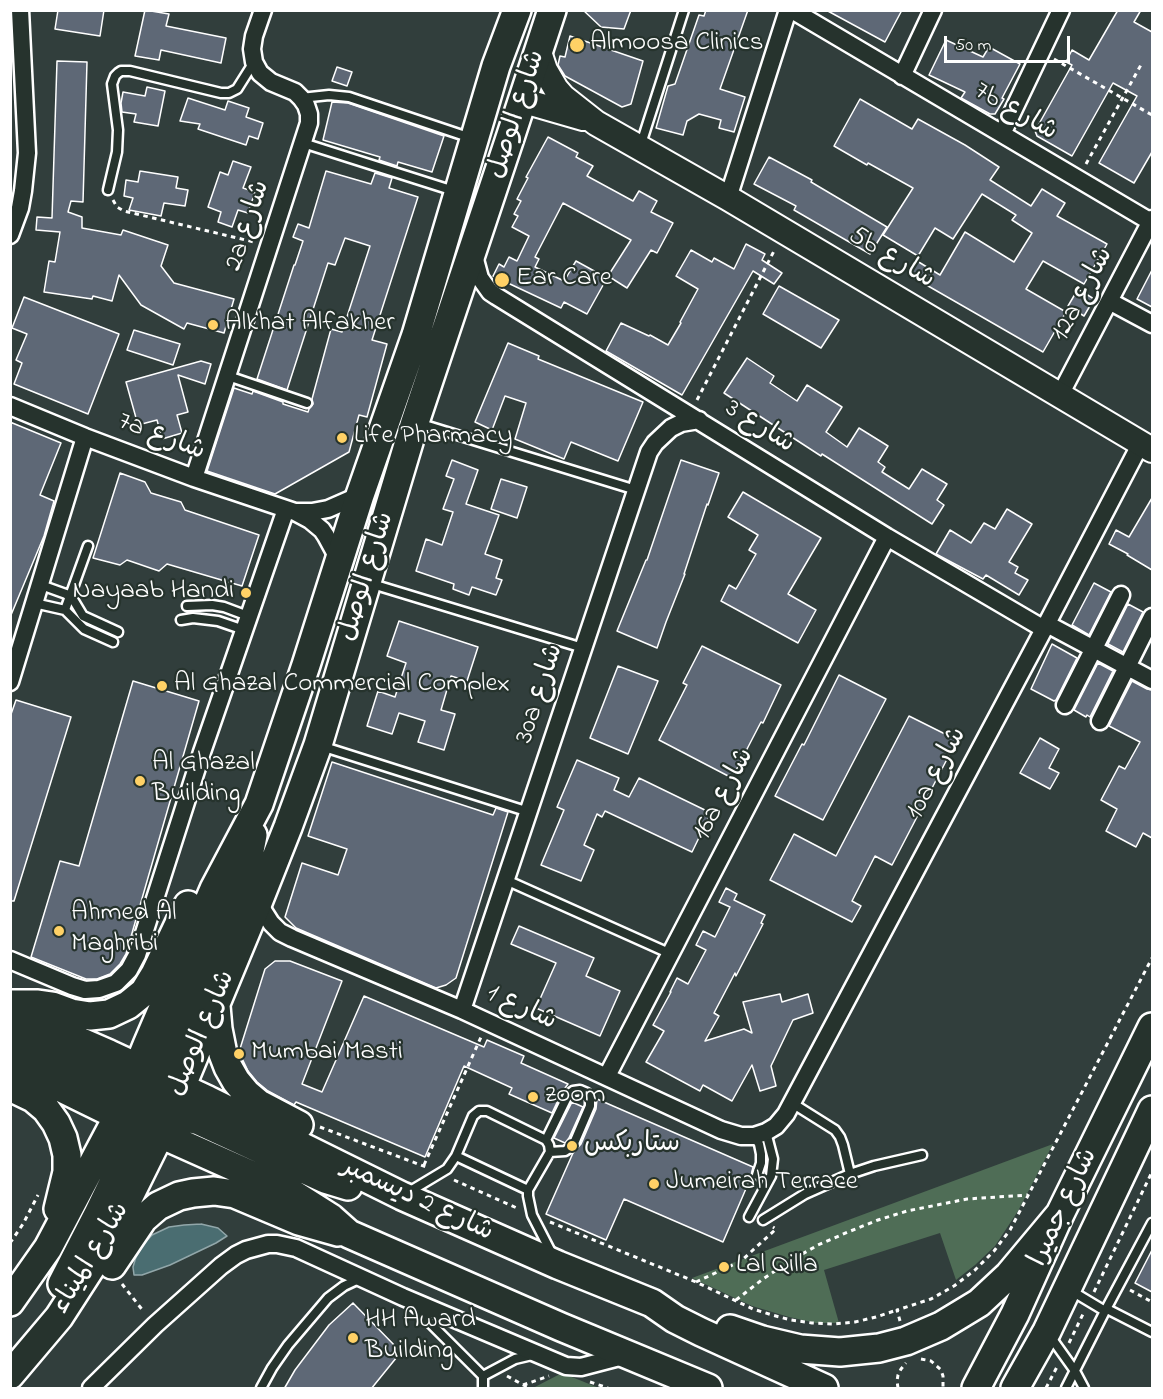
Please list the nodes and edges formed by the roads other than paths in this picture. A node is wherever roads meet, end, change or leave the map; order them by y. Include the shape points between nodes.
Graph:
1 (20, 10) edge
2 (263, 10) edge
3 (517, 10) edge
4 (529, 10) edge
5 (552, 10) edge
6 (684, 10) edge
7 (790, 10) edge
8 (933, 10) edge
9 (1061, 10) edge
10 (16, 37) edge
11 (539, 52) junction
12 (254, 62) junction
13 (902, 76) junction
14 (301, 98) junction
15 (524, 98) junction
16 (596, 123) junction
17 (1002, 134) junction
18 (474, 139) junction
19 (303, 143) junction
20 (640, 148) junction
21 (108, 190) road end
22 (458, 193) junction
23 (728, 198) junction
24 (15, 208) edge
25 (1152, 220) edge
26 (10, 235) edge
27 (473, 249) junction
28 (1109, 301) junction
29 (1152, 324) edge
30 (228, 376) junction
31 (1060, 395) junction
32 (307, 403) dead end
33 (10, 406) edge
34 (694, 417) junction
35 (415, 422) junction
36 (85, 437) junction
37 (1147, 446) edge
38 (194, 478) junction
39 (636, 490) junction
40 (360, 495) junction
41 (291, 511) junction
42 (887, 537) junction
43 (88, 546) dead end
44 (339, 560) junction
45 (366, 582) junction
46 (41, 585) junction
47 (1121, 595) dead end
48 (69, 597) junction
49 (34, 603) junction
50 (187, 606) dead end
51 (65, 610) junction
52 (1152, 617) edge
53 (181, 620) dead end
54 (246, 623) junction
55 (1045, 627) junction
56 (118, 632) dead end
57 (113, 642) dead end
58 (583, 648) junction
59 (1094, 649) junction
60 (1127, 667) junction
61 (1152, 680) edge
62 (10, 682) edge
63 (1065, 705) dead end
64 (1100, 721) dead end
65 (318, 745) junction
66 (259, 804) junction
67 (528, 812) junction
68 (506, 880) junction
69 (260, 900) junction
70 (670, 954) junction
71 (10, 960) edge
72 (10, 1004) edge
73 (216, 1004) junction
74 (462, 1010) junction
75 (10, 1011) edge
76 (1152, 1027) edge
77 (10, 1038) edge
78 (10, 1063) edge
79 (104, 1066) junction
80 (607, 1076) junction
81 (10, 1087) edge
82 (154, 1096) junction
83 (792, 1103) junction
84 (1152, 1110) edge
85 (199, 1121) junction
86 (765, 1131) junction
87 (546, 1140) junction
88 (188, 1147) junction
89 (115, 1150) junction
90 (550, 1152) junction
91 (922, 1155) dead end
92 (456, 1156) junction
93 (850, 1174) junction
94 (757, 1175) dead end
95 (528, 1190) junction
96 (407, 1193) junction
97 (1060, 1214) junction
98 (749, 1217) dead end
99 (763, 1221) road end
100 (1152, 1223) edge
101 (349, 1234) junction
102 (48, 1248) junction
103 (558, 1265) junction
104 (361, 1278) junction
105 (1078, 1295) junction
106 (403, 1297) junction
107 (10, 1302) edge
108 (652, 1303) junction
109 (1106, 1310) junction
110 (60, 1317) junction
111 (1047, 1331) junction
112 (1152, 1332) edge
113 (537, 1354) junction
114 (627, 1355) junction
115 (17, 1367) edge
116 (1075, 1371) junction
117 (483, 1376) junction
118 (91, 1389) edge
119 (261, 1389) edge
120 (483, 1389) edge
121 (708, 1389) edge
122 (824, 1389) edge
123 (976, 1389) edge
124 (1015, 1389) edge
125 (1066, 1389) edge
126 (1083, 1389) edge

1 - 10 street
2 - 12 street via 253,43
3 - 18 main road, شارع الوصل
4 - 15 main road via 513,73
5 - 11 main road, شارع الوصل
6 - 20 lane
7 - 13 street, 7b شارع
7 - 23 street
8 - 13 street
9 - 17 street
10 - 24 street via 27,153 25,183
11 - 15 main road, شارع الوصل
11 - 16 street, 5b شارع via 556,89
12 - 14 street via 260,73
12 - 21 lane via 237,89 225,94 126,70 117,73 112,84 117,152
13 - 17 street, 7b شارع
14 - 18 lane via 349,97
14 - 19 street, 2a شارع via 309,114
15 - 16 street, 5b شارع
15 - 27 main road, شارع الوصل
16 - 20 street, 5b شارع
17 - 25 street, 7b شارع
18 - 22 main road, شارع الوصل
19 - 22 lane
19 - 30 street, 2a شارع
20 - 23 street, 5b شارع
22 - 40 main road, شارع الوصل via 416,335
23 - 31 street, 5b شارع
24 - 26 street
25 - 28 street, 12a شارع
27 - 34 street, شارع 3 via 480,278 490,292
27 - 35 main road, شارع الوصل
28 - 29 street
28 - 31 street, 12a شارع
30 - 32 lane
30 - 38 street, 2a شارع
31 - 37 street, 5b شارع
33 - 36 street, 7a شارع
34 - 39 street, 30a شارع via 671,428 655,443
34 - 42 street, شارع 3
35 - 39 lane
35 - 45 main road, شارع الوصل
36 - 38 street, 7a شارع
36 - 46 street
37 - 55 street, 10a شارع
38 - 41 street, 7a شارع
39 - 58 street, 30a شارع
40 - 41 street, 7a شارع via 328,509
40 - 44 main road, شارع الوصل
41 - 44 street, 7a شارع via 322,530
41 - 54 street
42 - 55 street, شارع 3
42 - 70 street, 16a شارع
43 - 48 lane
44 - 66 main road, شارع الوصل
45 - 58 lane
45 - 65 main road, شارع الوصل
46 - 48 lane
46 - 49 street
47 - 59 street
48 - 51 lane
48 - 56 lane via 87,619
49 - 51 lane
49 - 62 street
50 - 54 lane via 224,608
51 - 57 lane via 84,629
52 - 60 street
53 - 54 lane
54 - 71 street via 129,970 116,982 85,990
55 - 59 street, شارع 3
55 - 83 street, 10a شارع
58 - 67 street, 30a شارع
59 - 60 street, شارع 3
59 - 63 street
60 - 61 street, شارع 3
60 - 64 street
65 - 67 lane
65 - 69 main road, شارع الوصل
66 - 72 main road via 213,857 155,974 144,992 128,1005 109,1014 90,1016 52,1006
66 - 82 main road, شارع الوصل via 214,889
67 - 68 street, 30a شارع
68 - 70 lane
68 - 74 street, 30a شارع
69 - 73 main road, شارع الوصل
69 - 74 street, شارع 1 via 280,932
70 - 80 street, 16a شارع
73 - 82 main road, شارع الوصل
73 - 96 main road via 223,1054 246,1093 273,1112 378,1167
74 - 80 street, شارع 1
75 - 79 main road, شارع 2 ديسمبر
76 - 97 main road, شارع جميرا
77 - 79 main road
78 - 82 main road, شارع 2 ديسمبر
79 - 82 main road, شارع 2 ديسمبر
80 - 86 street, شارع 1 via 721,1130 741,1136
81 - 102 main road via 46,1109 63,1138 67,1172
82 - 85 main road
82 - 88 main road, شارع 2 ديسمبر
82 - 89 main road, شارع الميناء
82 - 96 main road, شارع 2 ديسمبر
82 - 110 main road, شارع الميناء via 129,1197
83 - 86 street, 10a شارع via 786,1114
83 - 93 lane via 835,1130
84 - 105 main road, شارع جميرا
85 - 88 main road via 178,1127 177,1138
85 - 96 main road via 325,1179 360,1190
86 - 94 lane via 759,1144 761,1164
86 - 98 lane via 773,1159 771,1176
87 - 90 lane
87 - 90 lane via 568,1095 580,1090 587,1093 590,1106 575,1141 565,1150
87 - 92 lane via 483,1110 473,1116
88 - 101 main road, شارع 2 ديسمبر via 290,1192
89 - 102 main road, شارع الميناء
89 - 110 main road via 98,1216 63,1279 58,1298
90 - 95 lane
91 - 93 lane
92 - 95 lane
92 - 96 lane via 440,1174
93 - 99 lane via 805,1194
95 - 103 lane via 532,1215
96 - 103 main road, شارع 2 ديسمبر
97 - 108 main road via 1009,1275 979,1303 908,1351 800,1349
97 - 123 main road, شارع جميرا
100 - 109 lane
101 - 114 main road, شارع 2 ديسمبر
101 - 115 main road via 298,1221 235,1194 214,1191 179,1196 158,1206 143,1220 58,1345
102 - 107 main road, شارع الميناء
103 - 108 main road, شارع 2 ديسمبر
104 - 106 street
104 - 118 street via 296,1248 277,1244 256,1246 221,1266
104 - 119 lane via 328,1298 288,1345
105 - 109 lane
105 - 111 main road, شارع جميرا
106 - 113 street
106 - 117 lane
108 - 122 main road, شارع 2 ديسمبر via 701,1332
109 - 112 lane
109 - 116 lane
110 - 115 main road, شارع الميناء
111 - 116 lane
111 - 124 main road, شارع جميرا
113 - 114 street via 566,1366 581,1367
113 - 117 lane via 515,1359
114 - 121 main road, شارع 2 ديسمبر
116 - 125 lane
116 - 126 lane
117 - 120 lane

